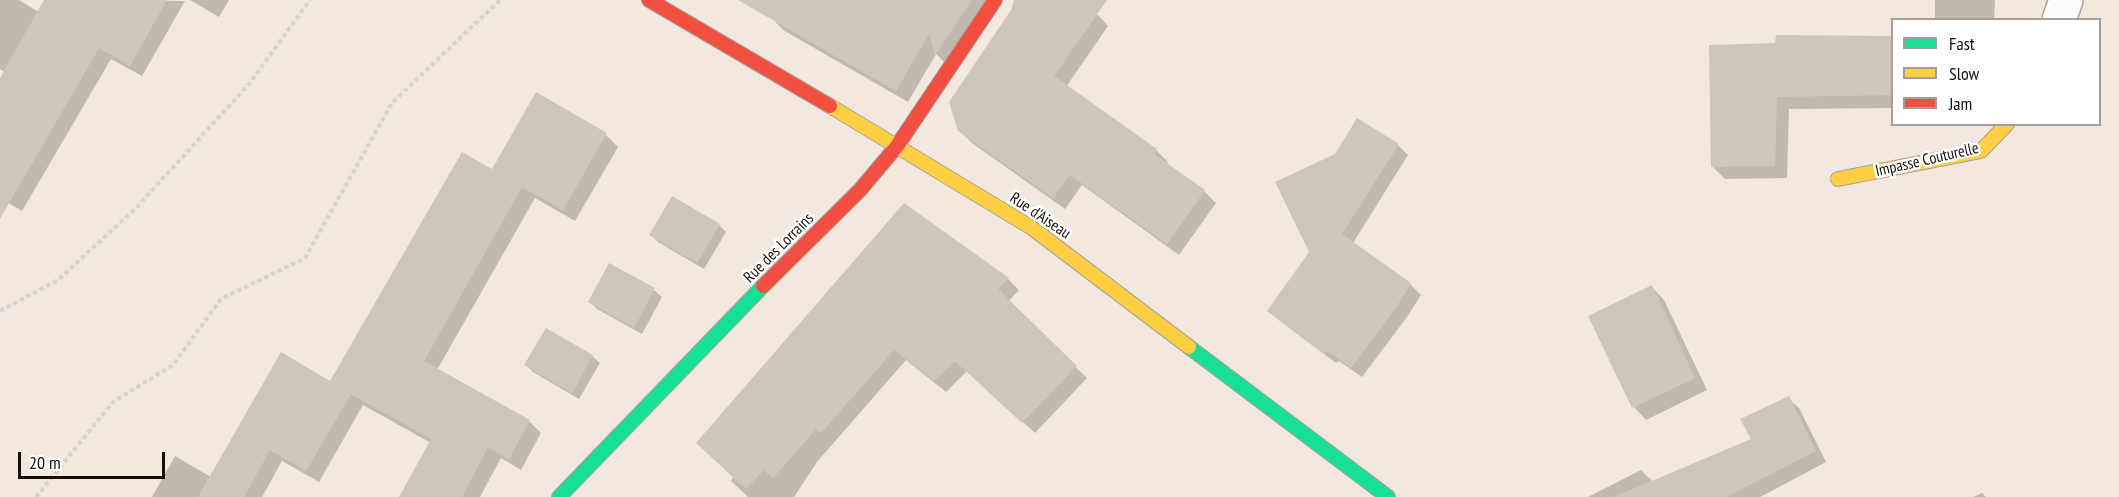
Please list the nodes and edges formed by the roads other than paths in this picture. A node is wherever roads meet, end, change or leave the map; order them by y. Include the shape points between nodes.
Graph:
1 (649, 0) edge
2 (995, 0) edge
3 (2066, 0) edge
4 (2060, 18) edge
5 (2005, 126) edge
6 (897, 146) junction
7 (1838, 179) dead end
8 (559, 497) edge
9 (1388, 497) edge

1 - 6 street, Rue d'Aiseau
2 - 6 street, Rue des Lorrains
3 - 4 street
5 - 7 street, Impasse Couturelle via 1981,151
6 - 8 street, Rue des Lorrains via 860,190
6 - 9 street, Rue d'Aiseau via 1032,228

